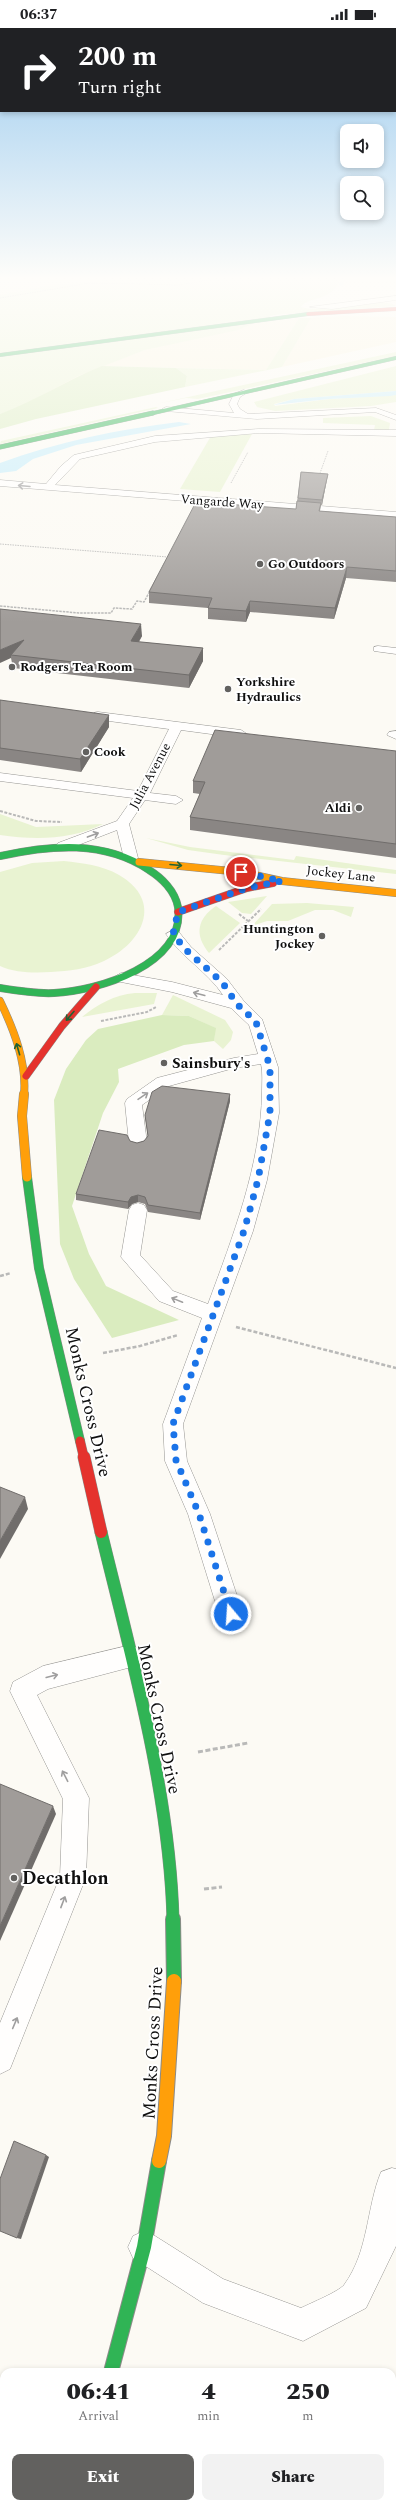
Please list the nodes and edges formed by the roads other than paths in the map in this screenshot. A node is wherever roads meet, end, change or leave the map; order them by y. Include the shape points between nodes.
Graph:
1 (244, 392) joint
2 (196, 402) junction
3 (390, 405) dead end
4 (126, 408) dead end
5 (166, 409) junction
6 (382, 410) junction
7 (218, 413) junction
8 (246, 416) junction
9 (396, 418) edge
10 (396, 433) edge
11 (0, 447) edge
12 (0, 483) edge
13 (48, 488) junction
14 (396, 515) edge
15 (378, 649) dead end
16 (396, 651) edge
17 (98, 716) edge
18 (170, 724) junction
19 (257, 736) edge
20 (0, 777) edge
21 (142, 795) junction
22 (176, 800) dead end
23 (122, 824) junction
24 (0, 845) edge
25 (63, 846) junction
26 (26, 849) junction
27 (0, 856) edge
28 (134, 860) junction
29 (282, 881) junction
30 (396, 893) edge
31 (178, 912) junction
32 (173, 934) junction
33 (120, 978) junction
34 (96, 987) junction
35 (0, 988) edge
36 (0, 1001) edge
37 (237, 1004) junction
38 (268, 1058) junction
39 (26, 1076) junction
40 (138, 1143) edge
41 (138, 1210) dead end
42 (211, 1320) junction
43 (231, 1614) dead end
44 (131, 1657) junction
45 (0, 2058) edge
46 (392, 2183) dead end
47 (144, 2247) junction
48 (112, 2368) edge

1 - 2 street
1 - 8 lane via 237,396 233,404 237,411
2 - 4 street via 182,401
2 - 5 street
2 - 7 lane
3 - 6 lane
5 - 7 lane
5 - 11 street
6 - 8 lane
6 - 9 lane
7 - 8 lane
10 - 13 lane via 260,431 155,438 77,457
13 -> 12 lane, Vangarde Way
13 - 14 lane, Vangarde Way
15 - 16 lane
17 - 18 lane
18 - 19 lane
18 - 21 lane, Julia Avenue
20 - 21 lane
21 - 22 lane
21 - 23 lane, Julia Avenue
25 -> 23 lane, Julia Avenue
23 - 28 lane, Julia Avenue
24 - 26 street
25 - 26 street
25 - 28 street via 99,849
26 - 27 street
28 -> 29 street, Jockey Lane via 241,872
28 - 31 street via 154,872 167,884 175,898
29 - 30 street, Jockey Lane
29 - 31 street, Jockey Lane via 247,888
31 - 32 street
32 - 33 street via 162,950 144,966
32 - 37 lane via 186,950 222,982
33 - 34 street
37 -> 33 lane via 172,987
34 - 35 street via 61,993
34 -> 39 street via 62,1026
39 -> 36 street, Monks Cross Drive via 10,1022
37 - 38 lane via 256,1022
40 -> 38 lane via 133,1103 163,1082 234,1063
38 - 42 lane via 270,1113 258,1180 244,1231
39 - 44 street, Monks Cross Drive via 22,1116 24,1157 39,1268
42 -> 41 lane via 166,1296 130,1257
42 - 43 lane via 173,1424 176,1460 199,1514
45 -> 44 lane via 73,1877 76,1798 22,1691 44,1678
44 - 47 street, Monks Cross Drive via 160,1800 172,1901 174,1996 164,2136
46 - 47 lane via 380,2246 355,2297 303,2325 214,2292
47 - 48 street, Monks Cross Drive

